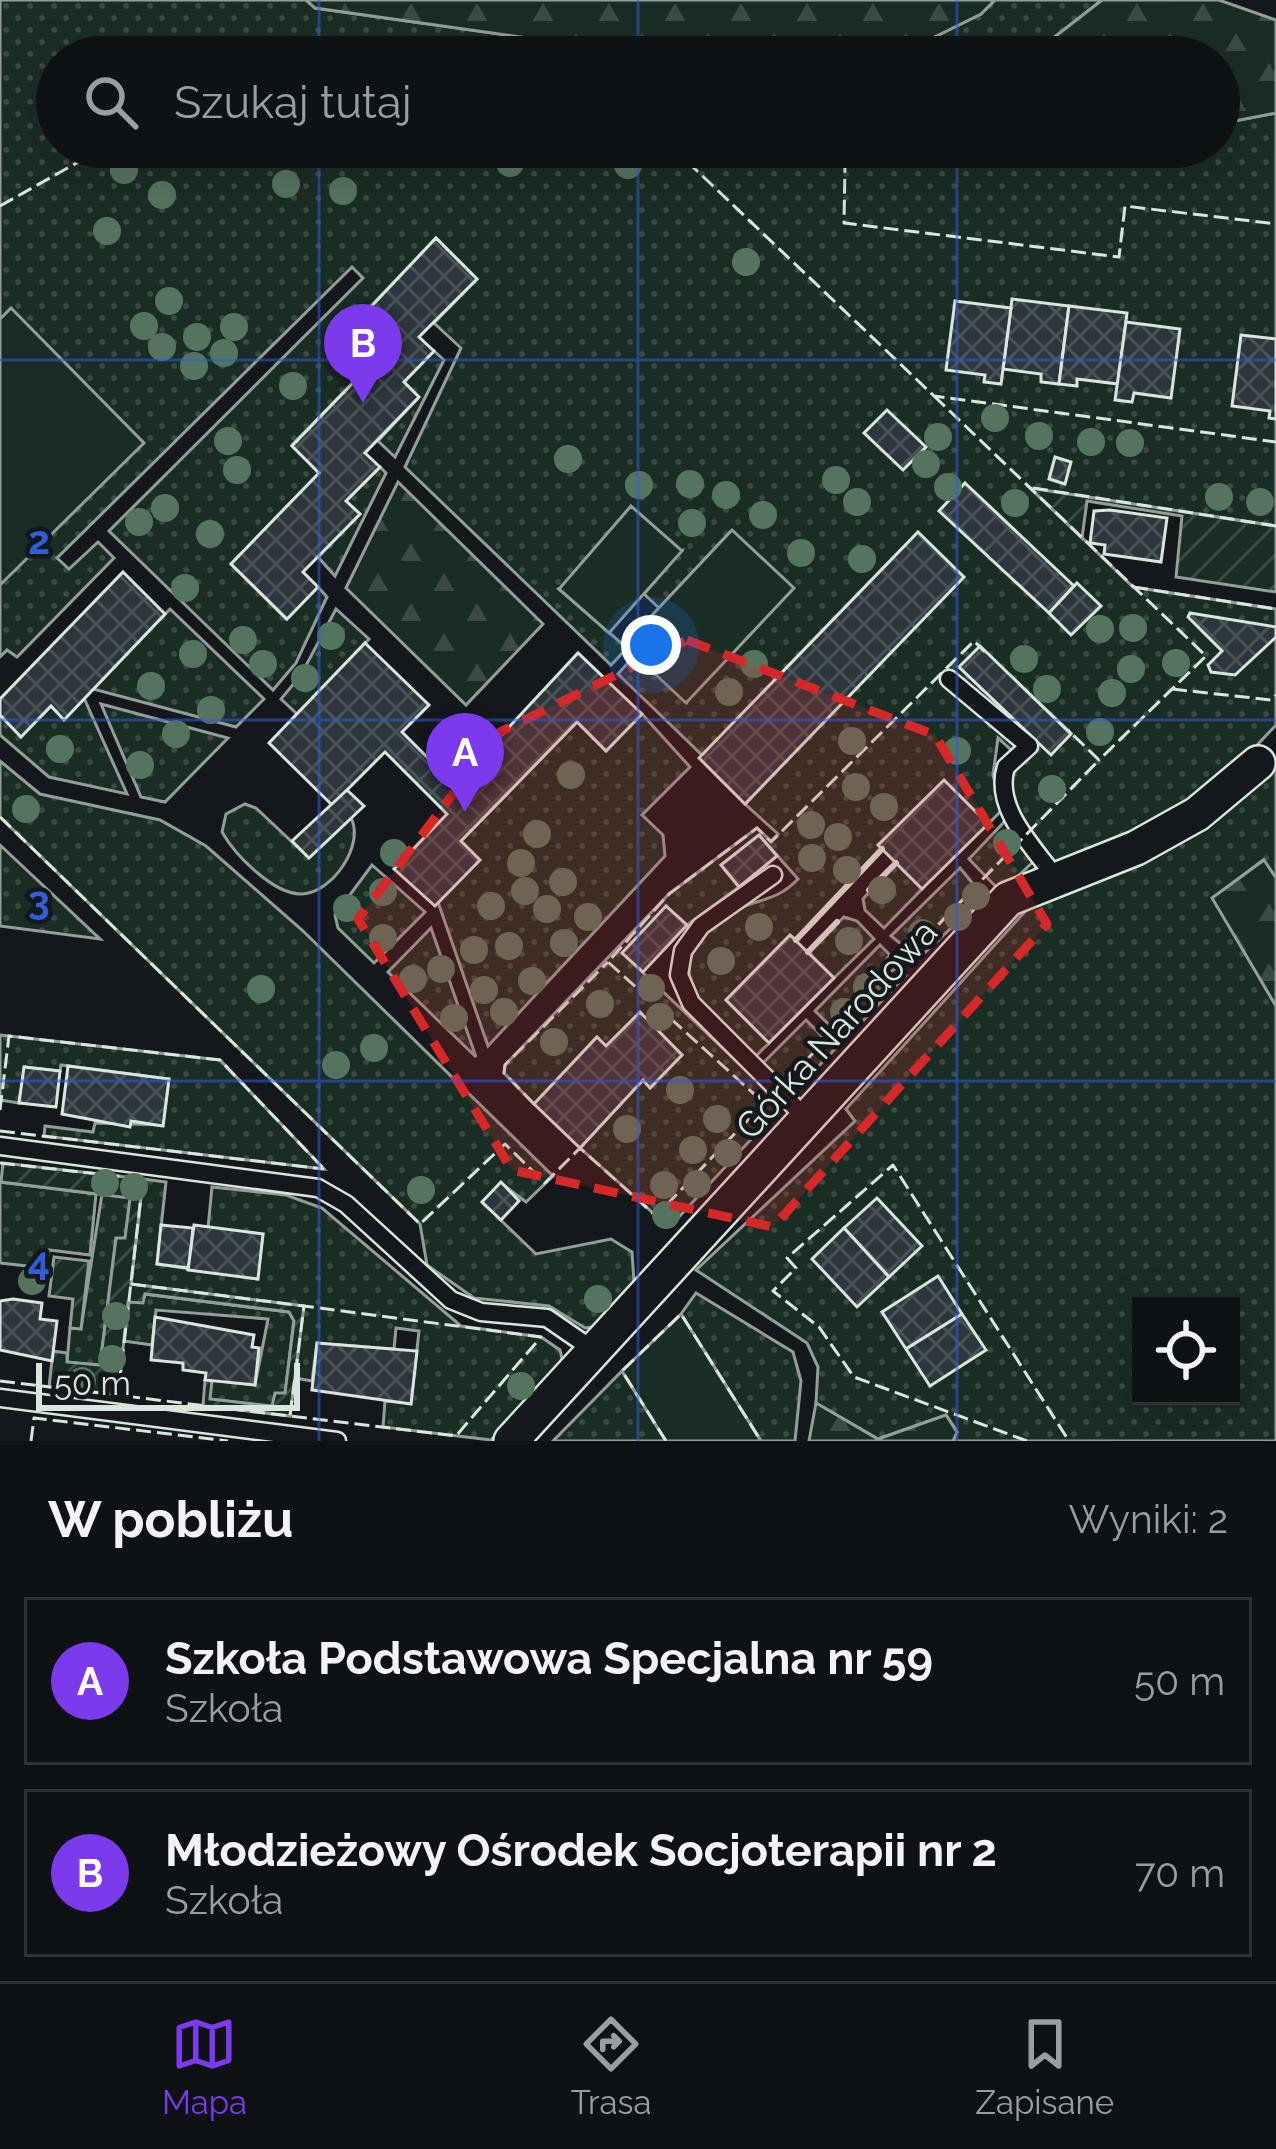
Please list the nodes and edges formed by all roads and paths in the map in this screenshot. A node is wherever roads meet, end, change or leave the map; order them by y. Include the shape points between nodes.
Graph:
1 (949, 679) dead end
2 (1267, 754) edge
3 (773, 875) dead end
4 (1056, 878) junction
5 (807, 1119) junction
6 (0, 1146) edge
7 (592, 1349) junction
8 (0, 1398) edge
9 (337, 1441) edge
10 (511, 1441) edge

1 - 4 lane via 1029,746 1006,767 1003,788 1017,826
2 - 4 street, Górka Narodowa via 1198,814
3 - 5 lane via 701,926 683,951 679,975 691,1004
4 - 5 street, Górka Narodowa via 1008,899
5 - 7 street, Górka Narodowa
6 - 7 lane via 318,1188 451,1300 481,1312 547,1318
7 - 10 street, Górka Narodowa
8 - 9 lane

